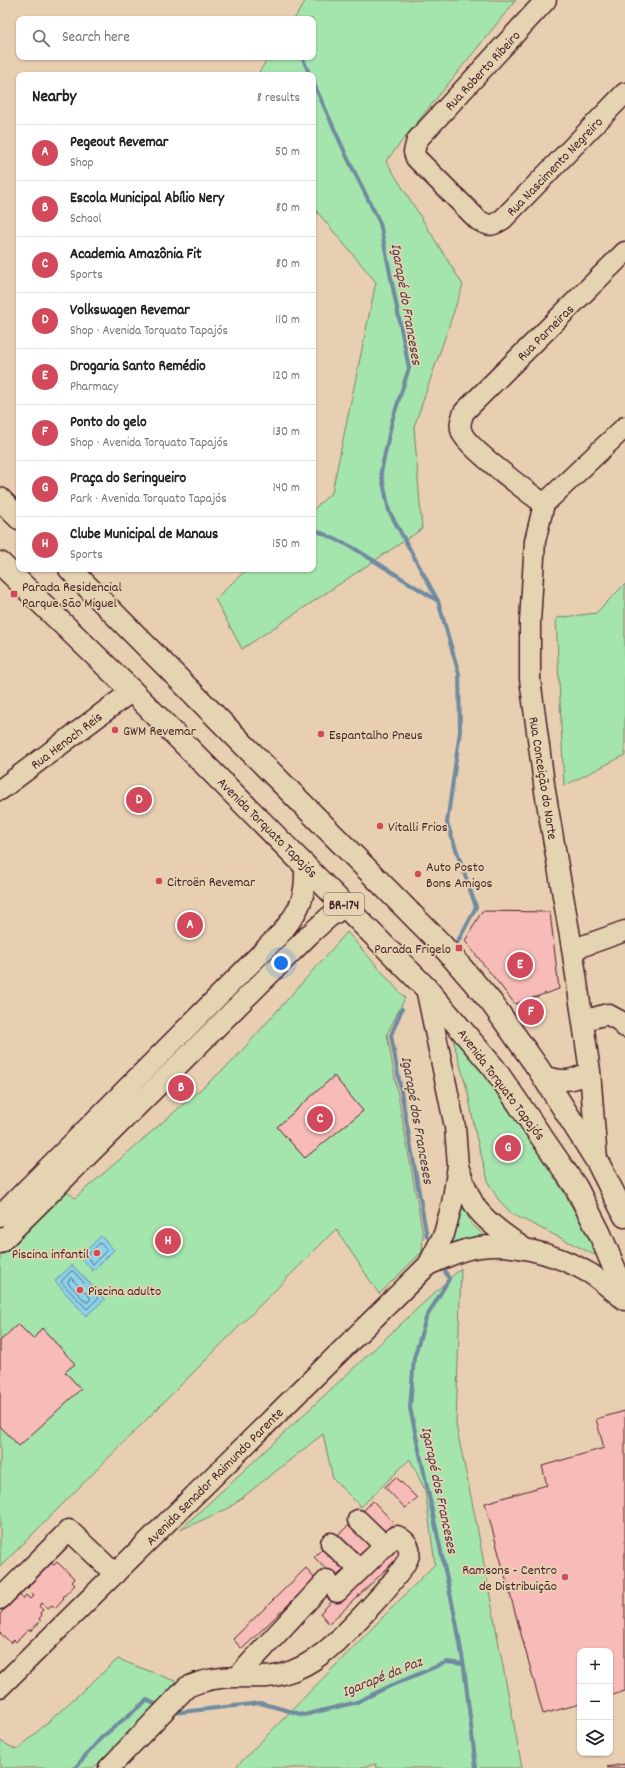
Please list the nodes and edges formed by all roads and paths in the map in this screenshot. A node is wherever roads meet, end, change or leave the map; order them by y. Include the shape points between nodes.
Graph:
1 (546, 0) edge
2 (625, 93) edge
3 (478, 220) joint
4 (625, 252) edge
5 (625, 427) edge
6 (0, 499) edge
7 (544, 504) junction
8 (16, 515) edge
9 (0, 563) edge
10 (73, 572) edge
11 (132, 691) junction
12 (0, 790) edge
13 (305, 864) junction
14 (346, 906) junction
15 (625, 931) edge
16 (572, 948) junction
17 (426, 988) junction
18 (219, 996) junction
19 (234, 1010) junction
20 (583, 1021) junction
21 (625, 1027) edge
22 (590, 1071) junction
23 (543, 1076) junction
24 (105, 1110) junction
25 (120, 1123) junction
26 (597, 1161) junction
27 (458, 1166) junction
28 (0, 1216) edge
29 (625, 1216) edge
30 (1, 1240) edge
31 (528, 1251) junction
32 (428, 1265) junction
33 (625, 1294) edge
34 (625, 1300) edge
35 (358, 1520) dead end
36 (331, 1543) dead end
37 (385, 1546) junction
38 (360, 1570) junction
39 (115, 1574) junction
40 (0, 1598) edge
41 (237, 1677) junction
42 (0, 1687) edge
43 (114, 1766) edge

1 - 3 street, Rua Roberto Ribeiro via 417,140 414,152 416,158
2 - 3 street, Rua Nascimento Negreiro via 503,219 495,225 487,225
4 - 7 street, Rua Parneiras via 464,412 460,424 462,434 474,448
5 - 7 street
6 - 8 highway
7 - 16 street, Rua Conceição do Norte via 535,541 530,622 530,679 545,791
9 - 11 highway, Avenida Torquato Tapajós / BR-174
10 - 23 highway, BR-174 via 441,944 492,1002
11 - 12 street, Rua Henoch Reis
11 - 13 highway, Avenida Torquato Tapajós / BR-174
13 - 14 highway, Avenida Torquato Tapajós / BR-174
13 - 18 street via 306,886 301,903 292,919
14 - 17 highway, Avenida Torquato Tapajós / BR-174
14 - 19 street via 329,917
15 - 16 street
16 - 20 street, Rua Conceição do Norte
17 - 27 street, Avenida Senador Raimundo Parente via 455,1128
17 - 33 highway, Avenida Torquato Tapajós / BR-174 via 494,1068 576,1187 600,1234
18 - 19 street
18 - 24 street
19 - 25 street
20 - 21 street via 606,1014 620,1021
20 - 22 street, Rua Conceição do Norte
22 - 23 street via 562,1081
22 - 26 street, Rua Conceição do Norte
23 - 26 highway, BR-174
24 - 25 street
24 - 28 street
25 - 30 street
26 - 29 highway, BR-174
27 - 31 street via 466,1189 477,1208 492,1224
27 - 32 street, Avenida Senador Raimundo Parente via 444,1234
31 - 32 street, Avenida Senador Raimundo Parente via 496,1246 465,1250
31 - 34 street, Avenida Senador Raimundo Parente via 556,1258 591,1274
32 - 39 street, Avenida Senador Raimundo Parente
35 - 37 street
36 - 38 street
37 - 38 street
37 - 41 street via 397,1536 402,1539 408,1546 410,1556 405,1566 367,1612 323,1653 282,1674 263,1678
38 - 41 street via 332,1586
39 - 40 street via 69,1530
39 - 42 street, Avenida Senador Raimundo Parente
41 - 43 street via 199,1682 187,1687

